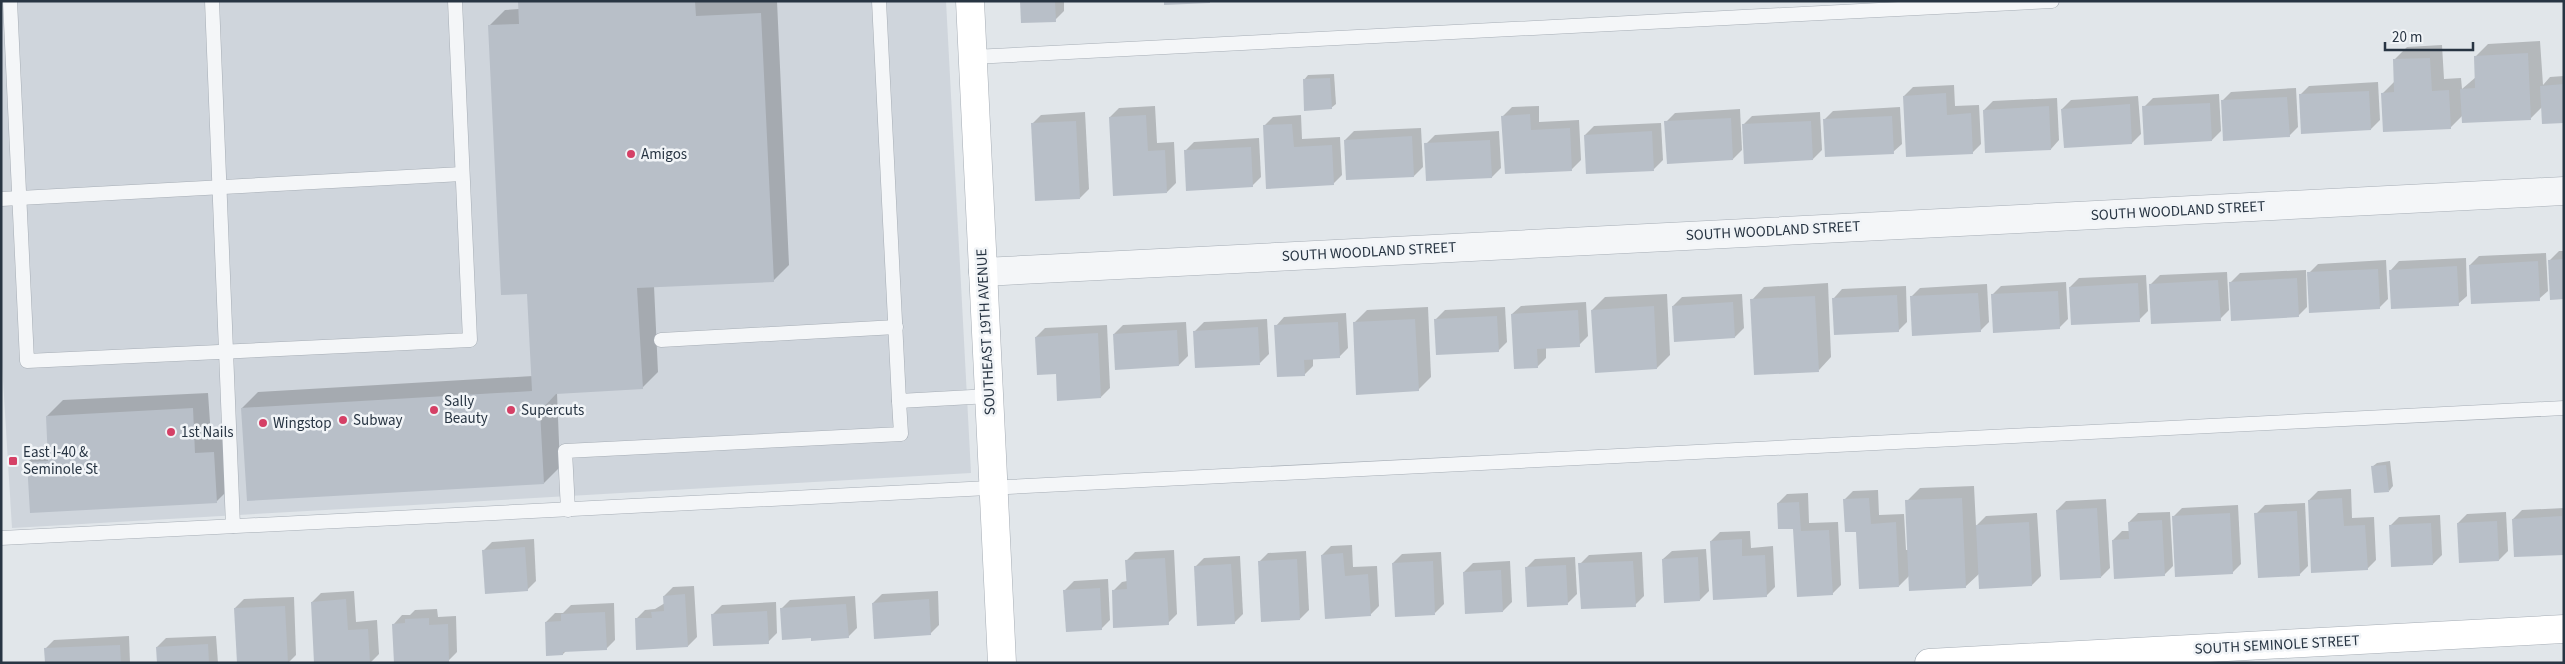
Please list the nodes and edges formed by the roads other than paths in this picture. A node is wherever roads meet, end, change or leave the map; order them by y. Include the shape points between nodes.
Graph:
1 (10, 1) edge
2 (212, 1) edge
3 (455, 1) edge
4 (880, 1) edge
5 (970, 1) edge
6 (2052, 1) edge
7 (973, 57) junction
8 (462, 174) junction
9 (220, 186) junction
10 (2564, 192) edge
11 (19, 197) junction
12 (1, 199) edge
13 (983, 272) junction
14 (896, 327) junction
15 (661, 340) dead end
16 (226, 352) junction
17 (990, 396) junction
18 (899, 401) junction
19 (2564, 408) edge
20 (994, 488) junction
21 (568, 510) junction
22 (233, 526) junction
23 (1, 538) edge
24 (2564, 629) edge
25 (1002, 663) edge
26 (1929, 663) edge

1 - 11 lane
2 - 9 lane
3 - 8 lane
4 - 14 lane
5 - 7 street, SOUTHEAST 19TH AVENUE
6 - 7 lane
7 - 13 street, SOUTHEAST 19TH AVENUE
8 - 9 lane
8 - 16 lane via 470,340
9 - 11 lane
9 - 16 lane
10 - 13 street, SOUTH WOODLAND STREET
11 - 12 lane
11 - 16 lane via 27,361
13 - 17 street, SOUTHEAST 19TH AVENUE
14 - 15 lane
14 - 18 lane
16 - 22 lane
17 - 18 lane
17 - 20 street, SOUTHEAST 19TH AVENUE
18 - 21 lane via 902,434 565,451
19 - 20 lane
20 - 21 lane
20 - 25 street, SOUTHEAST 19TH AVENUE
21 - 22 lane
22 - 23 lane
24 - 26 street, SOUTH SEMINOLE STREET

